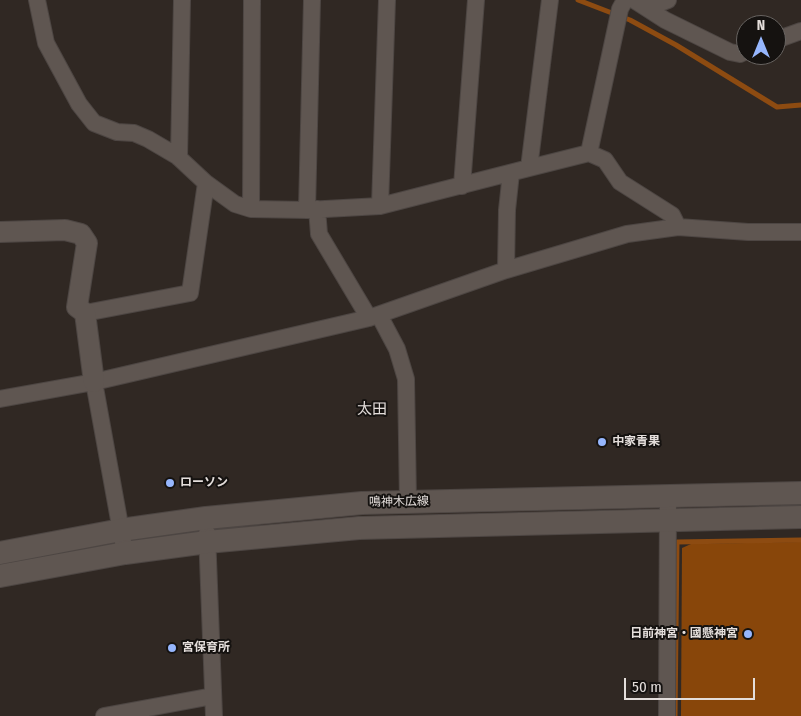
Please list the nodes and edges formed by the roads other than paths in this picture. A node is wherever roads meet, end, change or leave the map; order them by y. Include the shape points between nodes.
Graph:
1 (37, 0) edge
2 (182, 0) edge
3 (252, 0) edge
4 (312, 0) edge
5 (388, 0) edge
6 (476, 0) edge
7 (550, 0) edge
8 (625, 0) edge
9 (668, 0) edge
10 (640, 4) edge
11 (801, 31) edge
12 (786, 36) edge
13 (736, 53) edge
14 (590, 153) junction
15 (179, 158) junction
16 (529, 168) junction
17 (511, 173) junction
18 (206, 183) junction
19 (462, 186) junction
20 (380, 206) junction
21 (251, 209) junction
22 (312, 210) junction
23 (678, 227) junction
24 (0, 232) edge
25 (801, 232) edge
26 (506, 270) junction
27 (85, 313) junction
28 (374, 317) junction
29 (94, 382) junction
30 (0, 399) edge
31 (801, 494) edge
32 (668, 496) junction
33 (408, 502) junction
34 (801, 517) edge
35 (206, 518) junction
36 (667, 520) junction
37 (121, 530) junction
38 (207, 542) junction
39 (0, 553) edge
40 (125, 553) junction
41 (0, 576) edge
42 (213, 696) junction
43 (104, 716) edge
44 (214, 716) edge
45 (667, 716) edge

1 - 15 street via 46,43 79,104 94,123 118,132 134,133
2 - 15 street
3 - 21 street
4 - 22 street
5 - 20 street
6 - 19 street
7 - 16 street
8 - 14 street via 620,10
9 - 10 street
10 - 13 street via 665,20
11 - 12 street
14 - 16 street
14 - 23 street via 605,160 620,182 672,215
15 - 18 street
16 - 17 street
17 - 19 street
17 - 26 street
18 - 21 street via 225,198
18 - 27 street via 190,293
19 - 20 street
20 - 22 street
21 - 22 street
22 - 28 street via 320,234
23 - 25 street
23 - 26 street via 627,234
24 - 27 street via 65,230 81,234 87,242 77,307
26 - 28 street
27 - 29 street
28 - 29 street
28 - 33 street via 397,349 406,379
29 - 30 street
29 - 37 street
31 - 32 main road, 鳴神木広線
32 - 33 main road, 鳴神木広線
32 - 36 street
33 - 35 main road, 鳴神木広線 via 362,503
34 - 36 main road, 鳴神木広線
35 - 37 main road, 鳴神木広線
35 - 38 street
36 - 38 main road, 鳴神木広線 via 359,528
36 - 45 street
37 - 39 main road, 鳴神木広線
37 - 40 street
38 - 40 main road, 鳴神木広線
38 - 42 street
40 - 41 main road, 鳴神木広線
42 - 43 street
42 - 44 street

